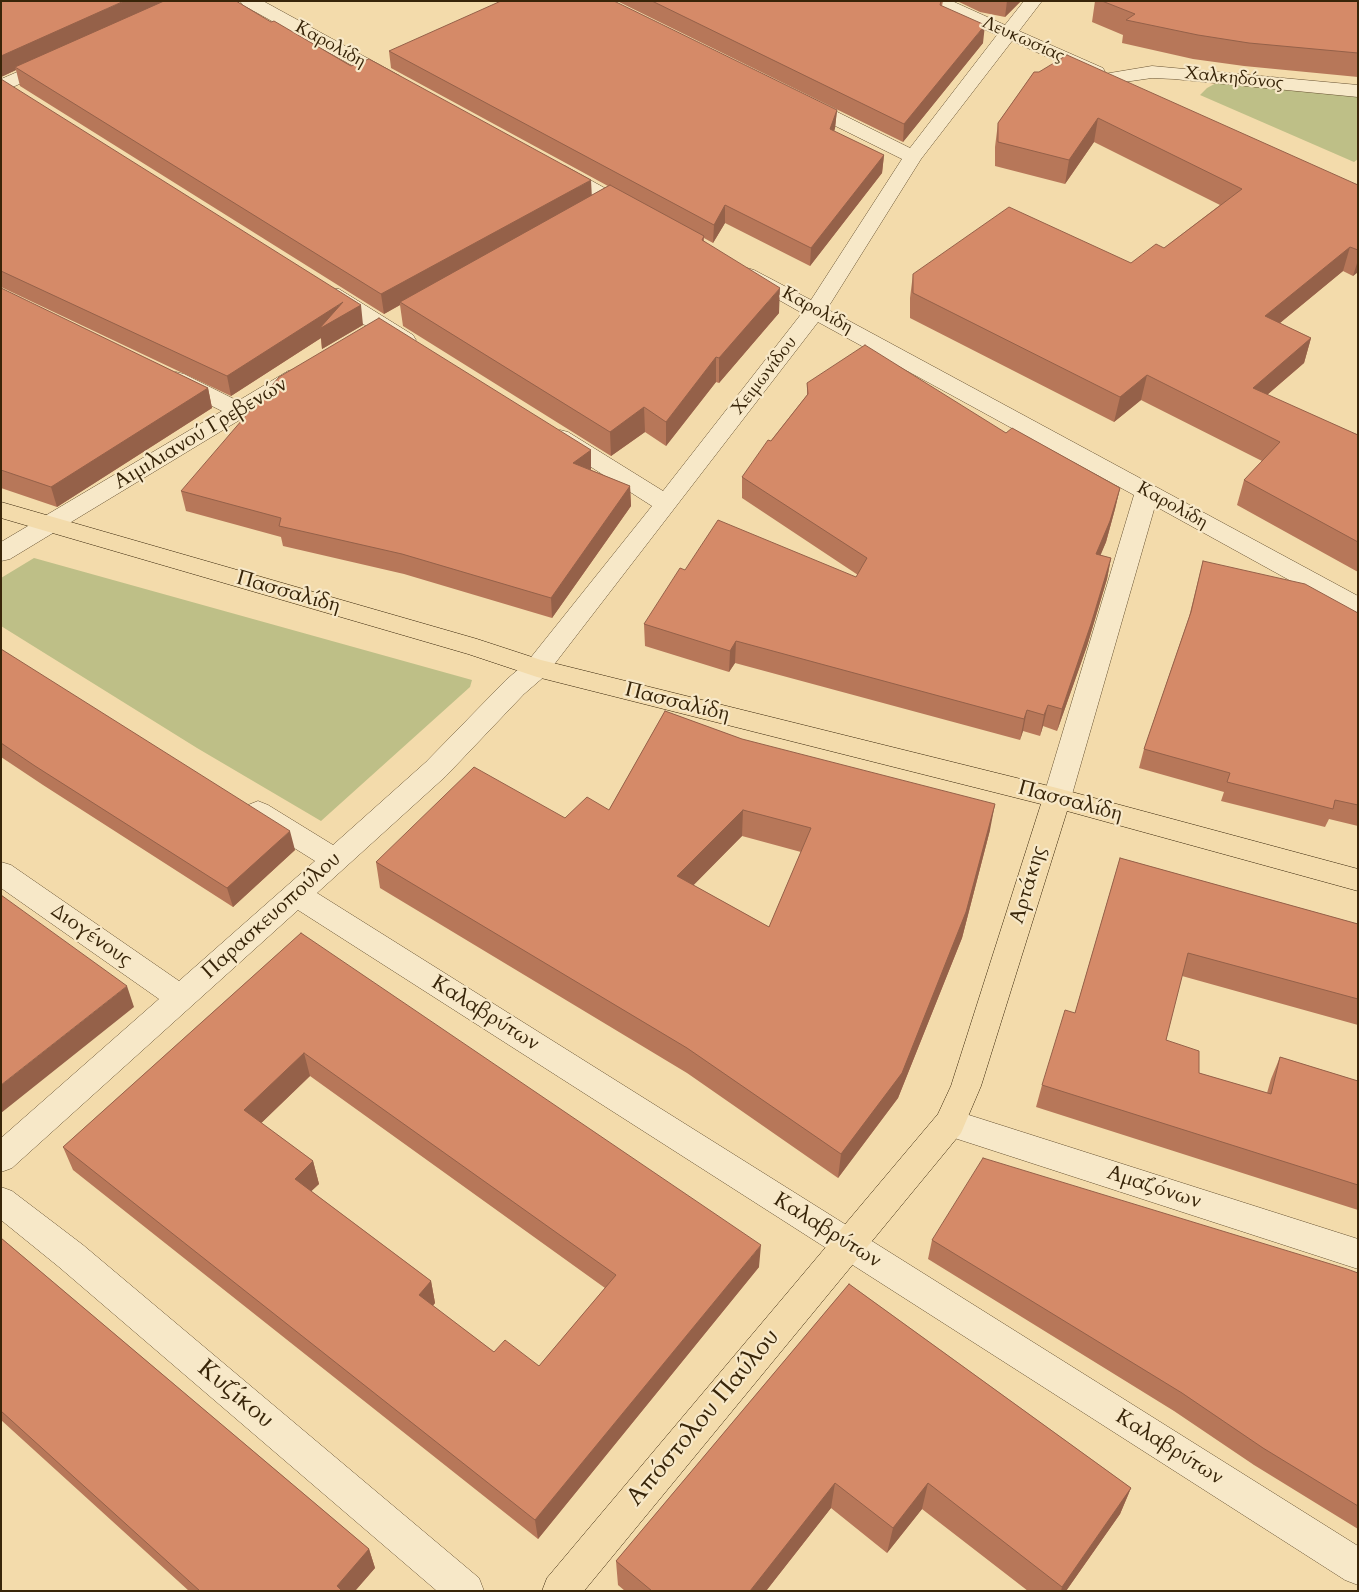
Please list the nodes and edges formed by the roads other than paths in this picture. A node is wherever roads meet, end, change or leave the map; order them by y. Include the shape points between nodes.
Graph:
1 (249, 1) edge
2 (936, 1) edge
3 (1034, 1) edge
4 (1008, 34) junction
5 (65, 57) edge
6 (1110, 78) junction
7 (6, 88) edge
8 (413, 91) edge
9 (1358, 91) edge
10 (782, 92) edge
11 (1145, 94) edge
12 (913, 157) junction
13 (542, 162) edge
14 (611, 199) junction
15 (586, 213) edge
16 (645, 218) edge
17 (730, 264) edge
18 (315, 283) edge
19 (815, 311) junction
20 (424, 352) edge
21 (315, 365) edge
22 (160, 372) edge
23 (239, 410) junction
24 (541, 426) edge
25 (1147, 492) junction
26 (666, 504) junction
27 (1, 510) edge
28 (52, 524) junction
29 (1, 553) edge
30 (1358, 608) edge
31 (537, 668) junction
32 (236, 798) edge
33 (1056, 798) junction
34 (335, 860) junction
35 (1, 874) edge
36 (1358, 880) edge
37 (296, 894) junction
38 (180, 998) junction
39 (950, 1123) junction
40 (1, 1158) edge
41 (1, 1201) edge
42 (849, 1245) junction
43 (1358, 1254) edge
44 (1358, 1568) edge
45 (466, 1591) edge
46 (560, 1591) edge

1 - 8 street, Καρολίδη
2 - 4 street, Λευκωσίας
3 - 4 street, Χειμωνίδου
4 - 6 street, Λευκωσίας
4 - 12 street, Χειμωνίδου
5 - 7 street
6 - 9 street, Χαλκηδόνος via 1152,72 1174,73
6 - 11 street, Λευκωσίας
10 - 12 street
12 - 19 street, Χειμωνίδου
13 - 14 street
14 - 15 street
14 - 16 street
17 - 19 street, Καρολίδη
18 - 20 street
19 - 25 street, Καρολίδη
19 - 26 street, Χειμωνίδου
21 - 23 street, Αιμιλιανού Γρεβενών
22 - 23 street
23 - 28 street, Αιμιλιανού Γρεβενών
24 - 26 street
25 - 30 street, Καρολίδη
25 - 33 street, Αρτάκης
26 - 31 street, Χειμωνίδου
27 - 28 main road, Πασσαλίδη
28 - 29 street, Αιμιλιανού Γρεβενών
28 - 31 main road, Πασσαλίδη
31 - 33 main road, Πασσαλίδη
31 - 34 street, Παρασκευοπούλου via 436,769
32 - 34 street
33 - 36 main road, Πασσαλίδη
33 - 39 main road, Αρτάκης via 966,1086
34 - 37 street, Παρασκευοπούλου
35 - 38 street, Διογένους
37 - 38 street, Παρασκευοπούλου
37 - 42 street, Καλαβρύτων
38 - 40 street, Παρασκευοπούλου
39 - 42 main road, Αρτάκης
39 - 43 street, Αμαζόνων
41 - 45 street, Κυζίκου via 79,1262
42 - 44 street, Καλαβρύτων
42 - 46 main road, Απόστολου Παύλου

